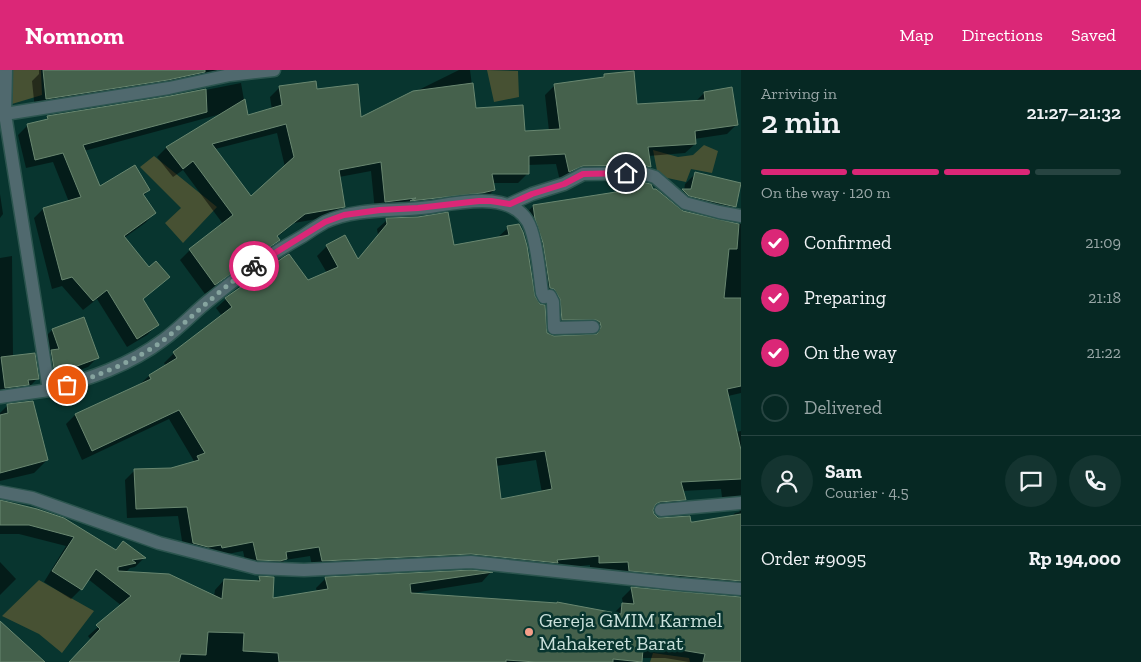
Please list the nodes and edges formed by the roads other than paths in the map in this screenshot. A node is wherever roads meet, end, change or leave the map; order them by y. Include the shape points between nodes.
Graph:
1 (6, 70) edge
2 (274, 70) edge
3 (4, 114) junction
4 (510, 204) junction
5 (741, 216) edge
6 (593, 327) dead end
7 (49, 390) junction
8 (0, 397) edge
9 (0, 492) edge
10 (741, 502) edge
11 (661, 510) dead end
12 (741, 589) edge

1 - 3 street
2 - 3 street
3 - 7 street
4 - 5 street via 583,174 642,172 655,177 685,202
4 - 6 street via 531,227 542,293 544,297 550,296 554,328
4 - 7 street via 479,201 380,210 344,215 325,222 246,272 163,341 140,355 85,380
7 - 8 street
9 - 12 street via 32,498 159,543 256,568 304,570 471,562
10 - 11 street

